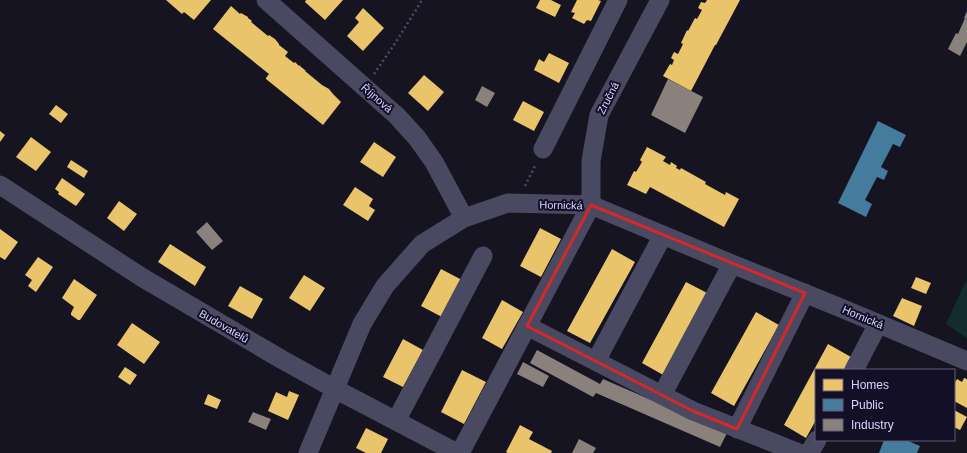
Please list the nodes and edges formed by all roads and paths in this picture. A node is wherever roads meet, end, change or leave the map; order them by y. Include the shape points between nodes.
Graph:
1 (266, 0) edge
2 (422, 0) edge
3 (618, 0) edge
4 (660, 0) edge
5 (365, 87) junction
6 (543, 149) joint
7 (0, 185) edge
8 (518, 204) junction
9 (590, 205) junction
10 (464, 218) junction
11 (663, 235) junction
12 (483, 256) dead end
13 (732, 264) junction
14 (805, 293) junction
15 (878, 324) junction
16 (527, 326) junction
17 (596, 361) junction
18 (967, 362) edge
19 (855, 369) edge
20 (335, 389) junction
21 (662, 395) junction
22 (396, 421) junction
23 (737, 429) junction
24 (816, 441) edge
25 (308, 453) edge
26 (459, 453) edge
27 (799, 453) edge
28 (808, 453) edge

1 - 5 street, Říjnová
2 - 5 path
3 - 6 street
4 - 9 street, Zručná via 598,115 591,161
5 - 10 street, Říjnová via 398,116 417,138 434,162
6 - 8 path
7 - 20 street, Budovatelů via 142,278
8 - 9 street, Hornická
8 - 10 street, Hornická via 508,203
9 - 11 street, Hornická
9 - 16 street
10 - 20 street, Hornická via 422,244 385,286 362,324
11 - 13 street, Hornická
11 - 17 street
12 - 22 street
13 - 14 street, Hornická
13 - 21 street
14 - 15 street, Hornická
14 - 23 street
15 - 18 street, Hornická
15 - 19 street
16 - 17 street
16 - 26 street
17 - 21 street
20 - 22 street, Budovatelů
20 - 25 street, Hornická
21 - 23 street
22 - 26 street, Budovatelů
23 - 27 street
24 - 28 street

